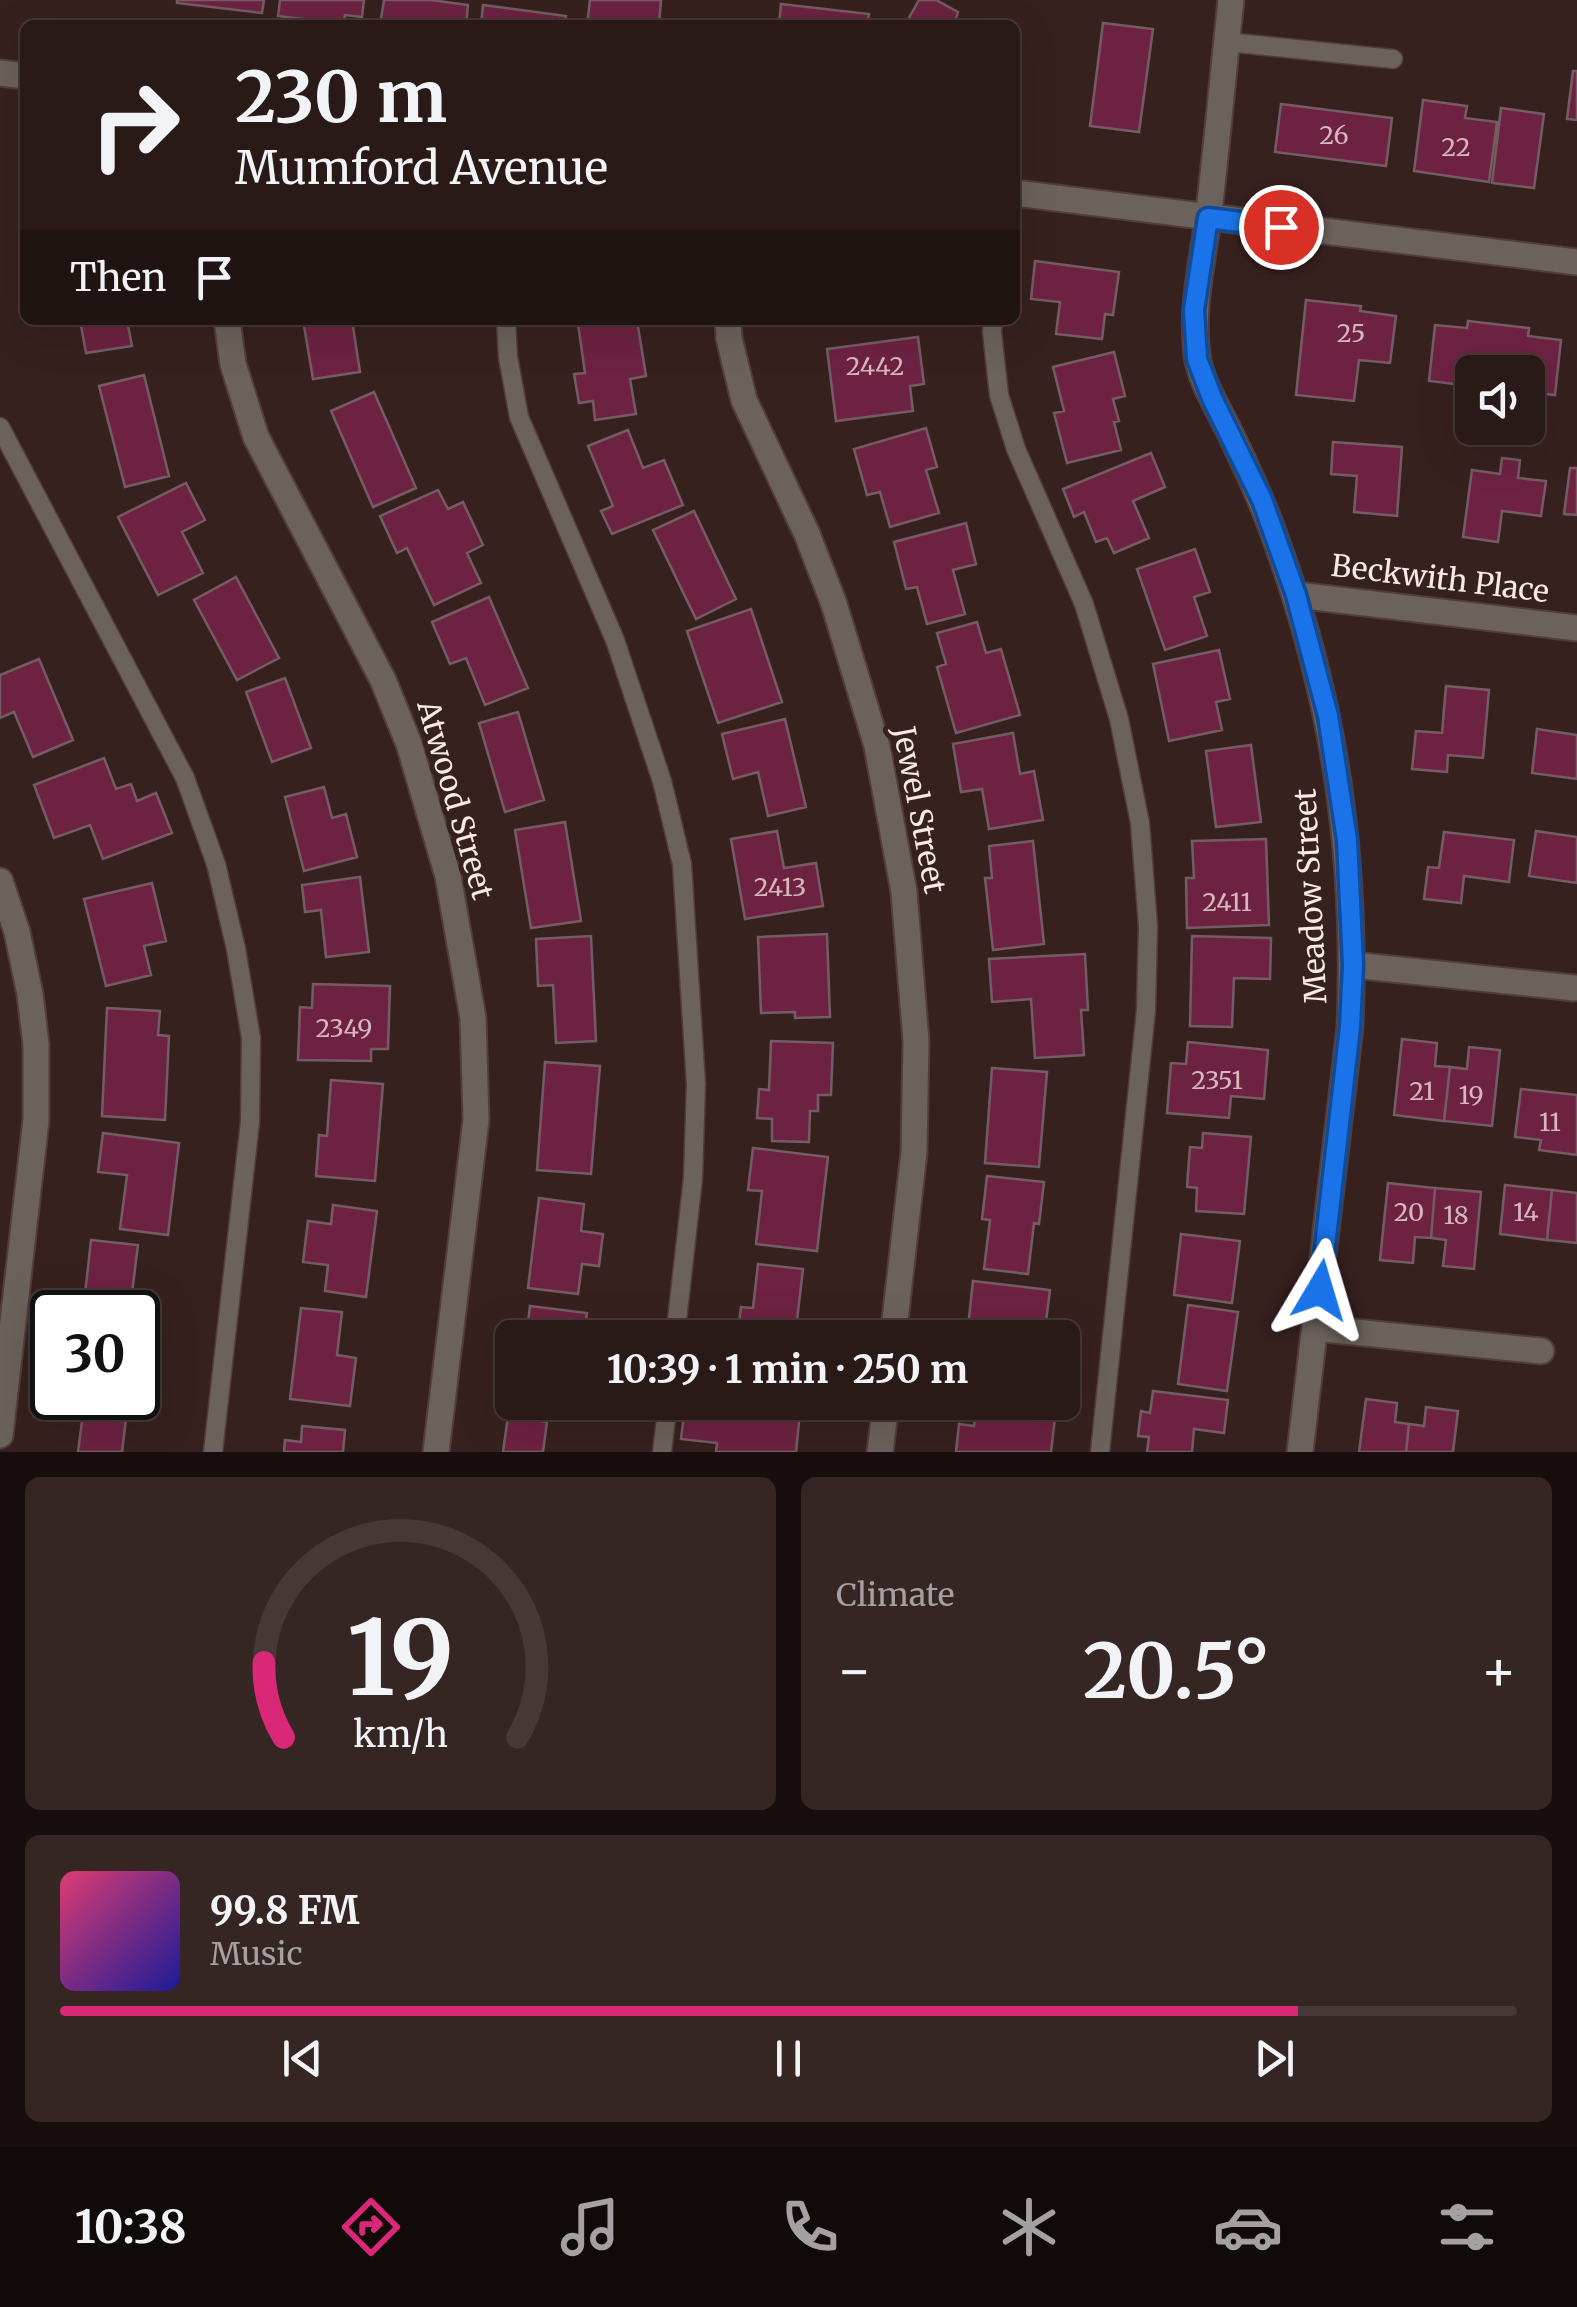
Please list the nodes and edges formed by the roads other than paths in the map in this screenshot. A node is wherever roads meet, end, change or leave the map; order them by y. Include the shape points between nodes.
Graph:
1 (1231, 0) edge
2 (1227, 42) junction
3 (1393, 59) dead end
4 (1020, 194) edge
5 (1208, 218) junction
6 (1577, 262) edge
7 (228, 325) edge
8 (506, 325) edge
9 (728, 325) edge
10 (993, 325) edge
11 (0, 426) edge
12 (1296, 595) junction
13 (1577, 628) edge
14 (0, 882) edge
15 (1353, 965) junction
16 (1574, 988) dead end
17 (677, 1320) edge
18 (895, 1320) edge
19 (1315, 1328) junction
20 (1541, 1351) dead end
21 (666, 1420) edge
22 (884, 1420) edge
23 (0, 1435) edge
24 (213, 1452) edge
25 (436, 1452) edge
26 (662, 1452) edge
27 (880, 1452) edge
28 (1100, 1452) edge
29 (1300, 1452) edge

1 - 2 street, Meadow Street
2 - 3 lane
2 - 5 street, Meadow Street
4 - 5 street
5 - 6 street
5 - 12 street, Meadow Street via 1194,310 1197,359 1262,500
7 - 25 street, Atwood Street via 256,437 383,680 448,876 473,1018 476,1120
8 - 17 lane via 520,417 615,640 682,864 696,1084
9 - 18 street, Jewel Street via 744,400 834,604 877,746 904,892 916,1041 914,1134
10 - 28 lane via 999,396 1084,604 1119,719 1140,823 1146,1010
11 - 24 lane via 185,778 216,864 236,949 251,1038 250,1122
12 - 13 street, Beckwith Place
12 - 15 street, Meadow Street via 1328,716 1347,840
14 - 23 street via 17,932 36,1045 36,1120
15 - 16 street
15 - 19 street, Meadow Street
19 - 20 street
19 - 29 street, Meadow Street
21 - 26 lane
22 - 27 street

